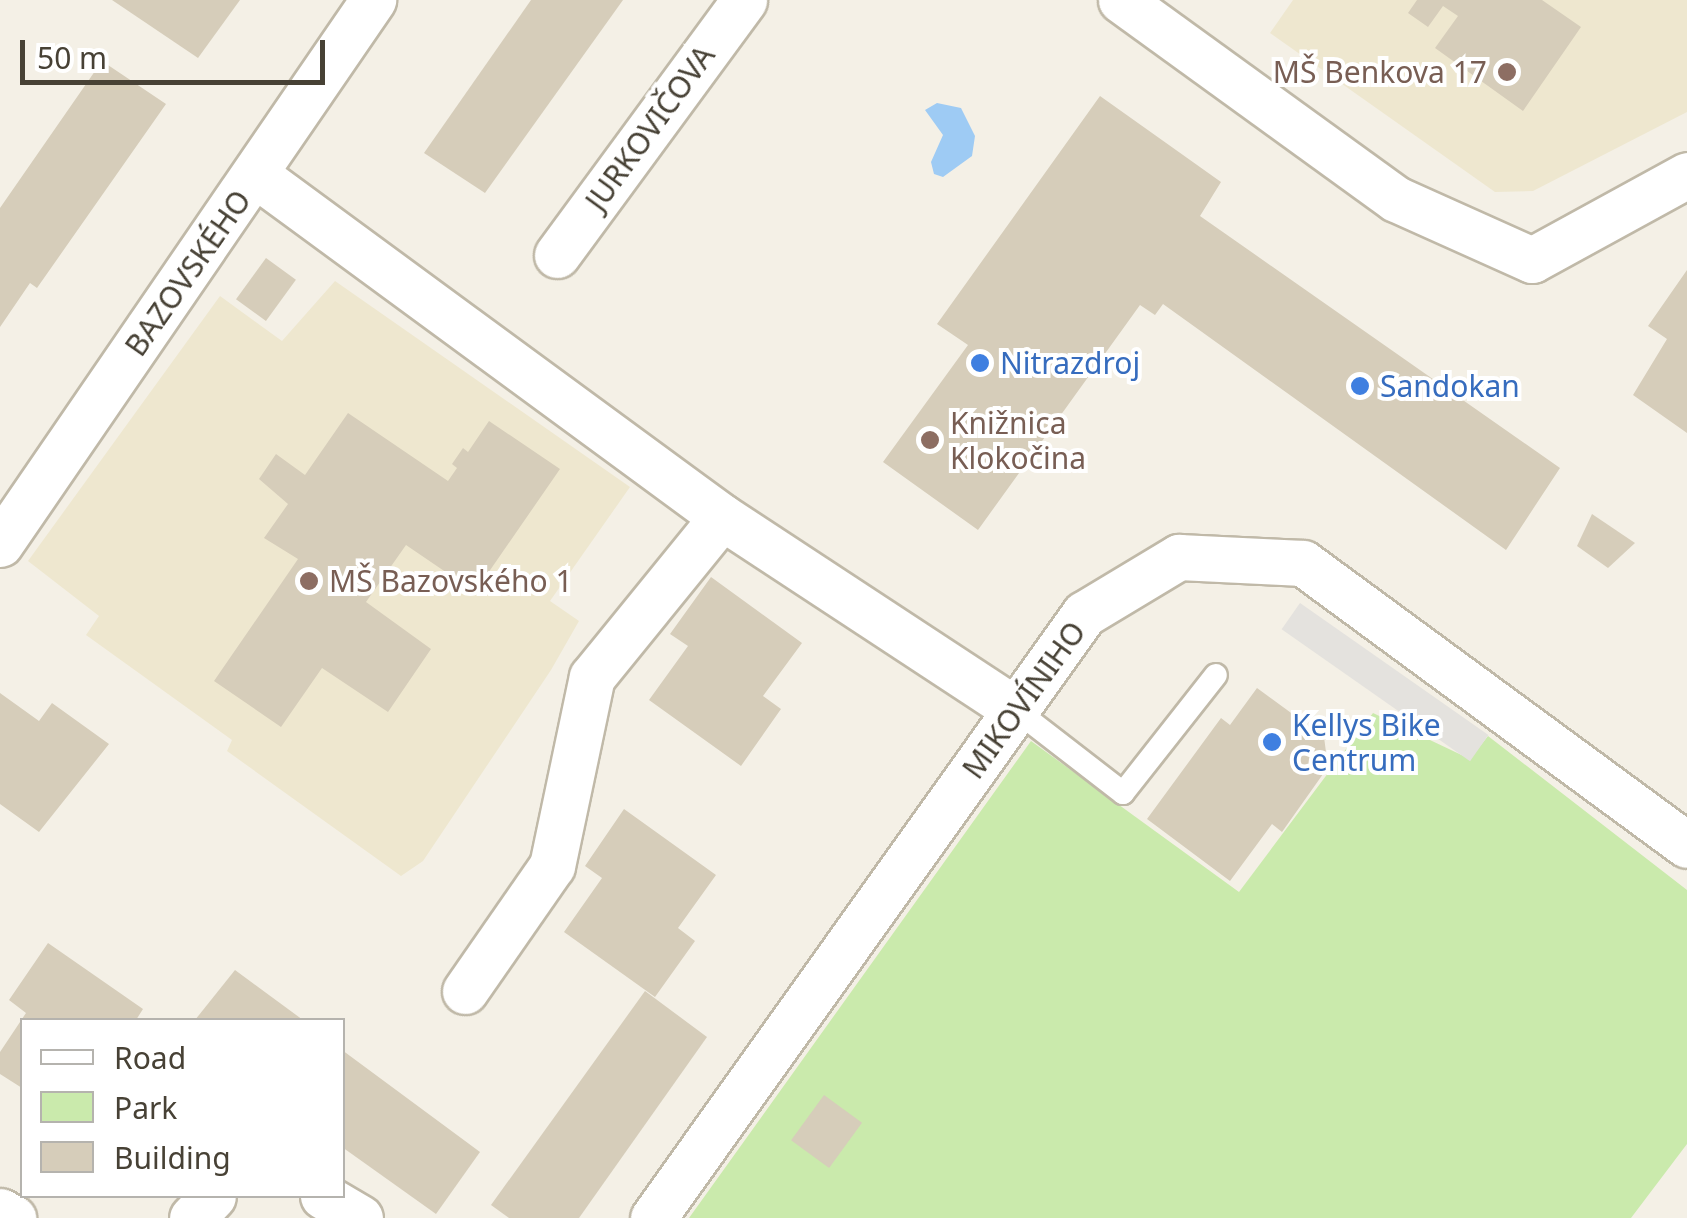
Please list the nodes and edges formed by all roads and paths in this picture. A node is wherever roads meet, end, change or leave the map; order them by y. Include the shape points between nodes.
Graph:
1 (373, 0) edge
2 (744, 0) edge
3 (1120, 0) edge
4 (256, 175) junction
5 (1687, 175) edge
6 (556, 255) dead end
7 (722, 517) junction
8 (0, 544) edge
9 (1216, 675) dead end
10 (1017, 712) junction
11 (1687, 845) edge
12 (465, 990) dead end
13 (211, 1198) edge
14 (327, 1198) edge
15 (0, 1212) edge
16 (13, 1218) edge
17 (192, 1218) edge
18 (360, 1218) edge
19 (653, 1218) edge

1 - 4 street, BAZOVSKÉHO
2 - 6 street, JURKOVIČOVA
3 - 5 street via 1396,199 1532,260
4 - 7 street
4 - 8 street, BAZOVSKÉHO
7 - 10 street
7 - 12 street via 592,677 552,866
9 - 10 lane via 1123,793
10 - 11 street, MIKOVÍNIHO via 1084,614 1178,556 1303,563
10 - 19 street, MIKOVÍNIHO
13 - 17 street
14 - 18 street
15 - 16 street

